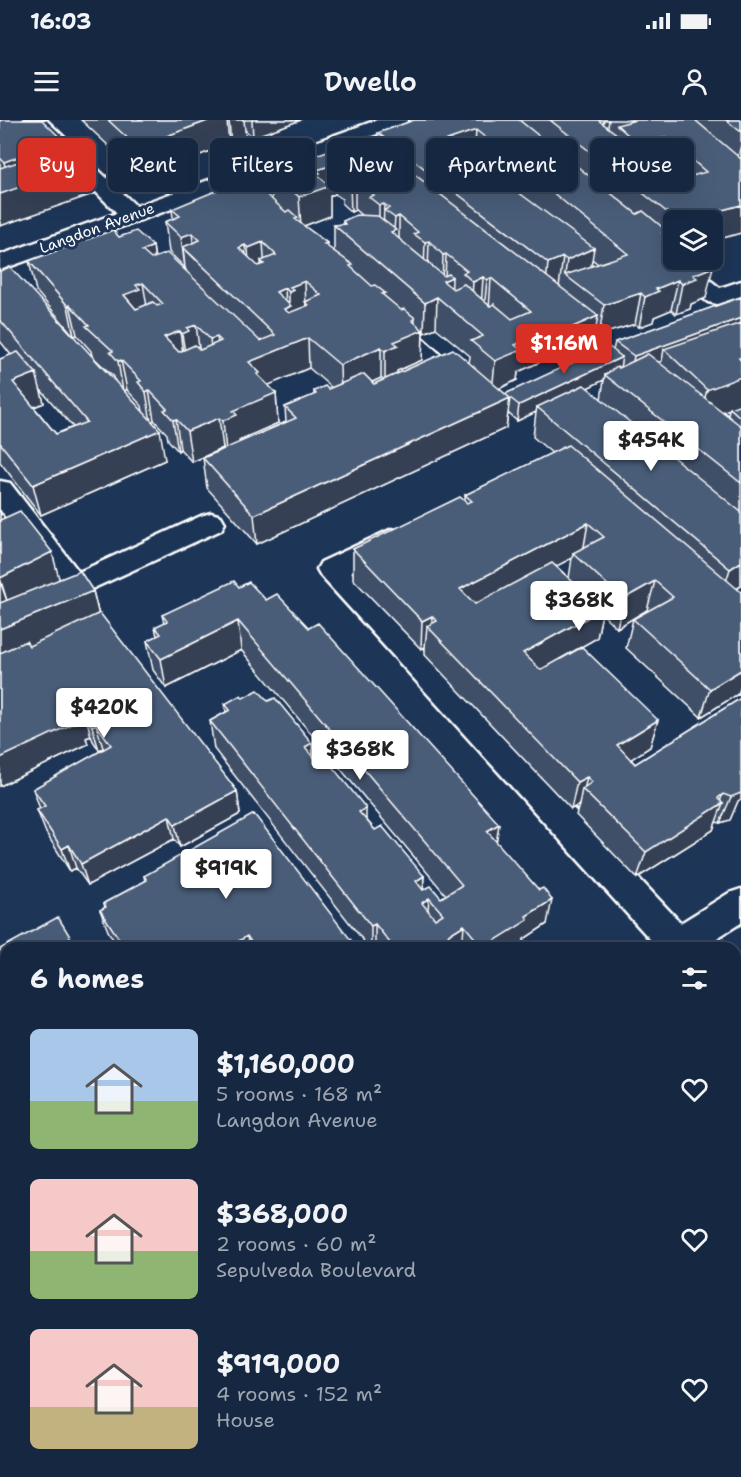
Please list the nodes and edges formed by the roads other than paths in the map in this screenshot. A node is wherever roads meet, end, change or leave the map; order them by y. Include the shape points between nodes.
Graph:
1 (34, 120) edge
2 (398, 120) edge
3 (315, 150) edge
4 (210, 187) edge
5 (241, 192) edge
6 (132, 215) junction
7 (285, 229) edge
8 (655, 248) edge
9 (0, 263) edge
10 (741, 288) edge
11 (368, 303) edge
12 (378, 389) edge
13 (0, 490) edge
14 (211, 523) dead end
15 (413, 529) edge
16 (741, 904) edge
17 (672, 942) edge
18 (684, 942) edge

1 - 6 street
2 - 3 street, Langdon Avenue
4 - 6 street, Langdon Avenue
5 - 7 street
6 - 9 street, Langdon Avenue
8 - 10 street via 717,297
11 - 12 street via 432,361 428,369
13 - 14 street via 74,586
15 - 17 street via 331,569
16 - 18 street

